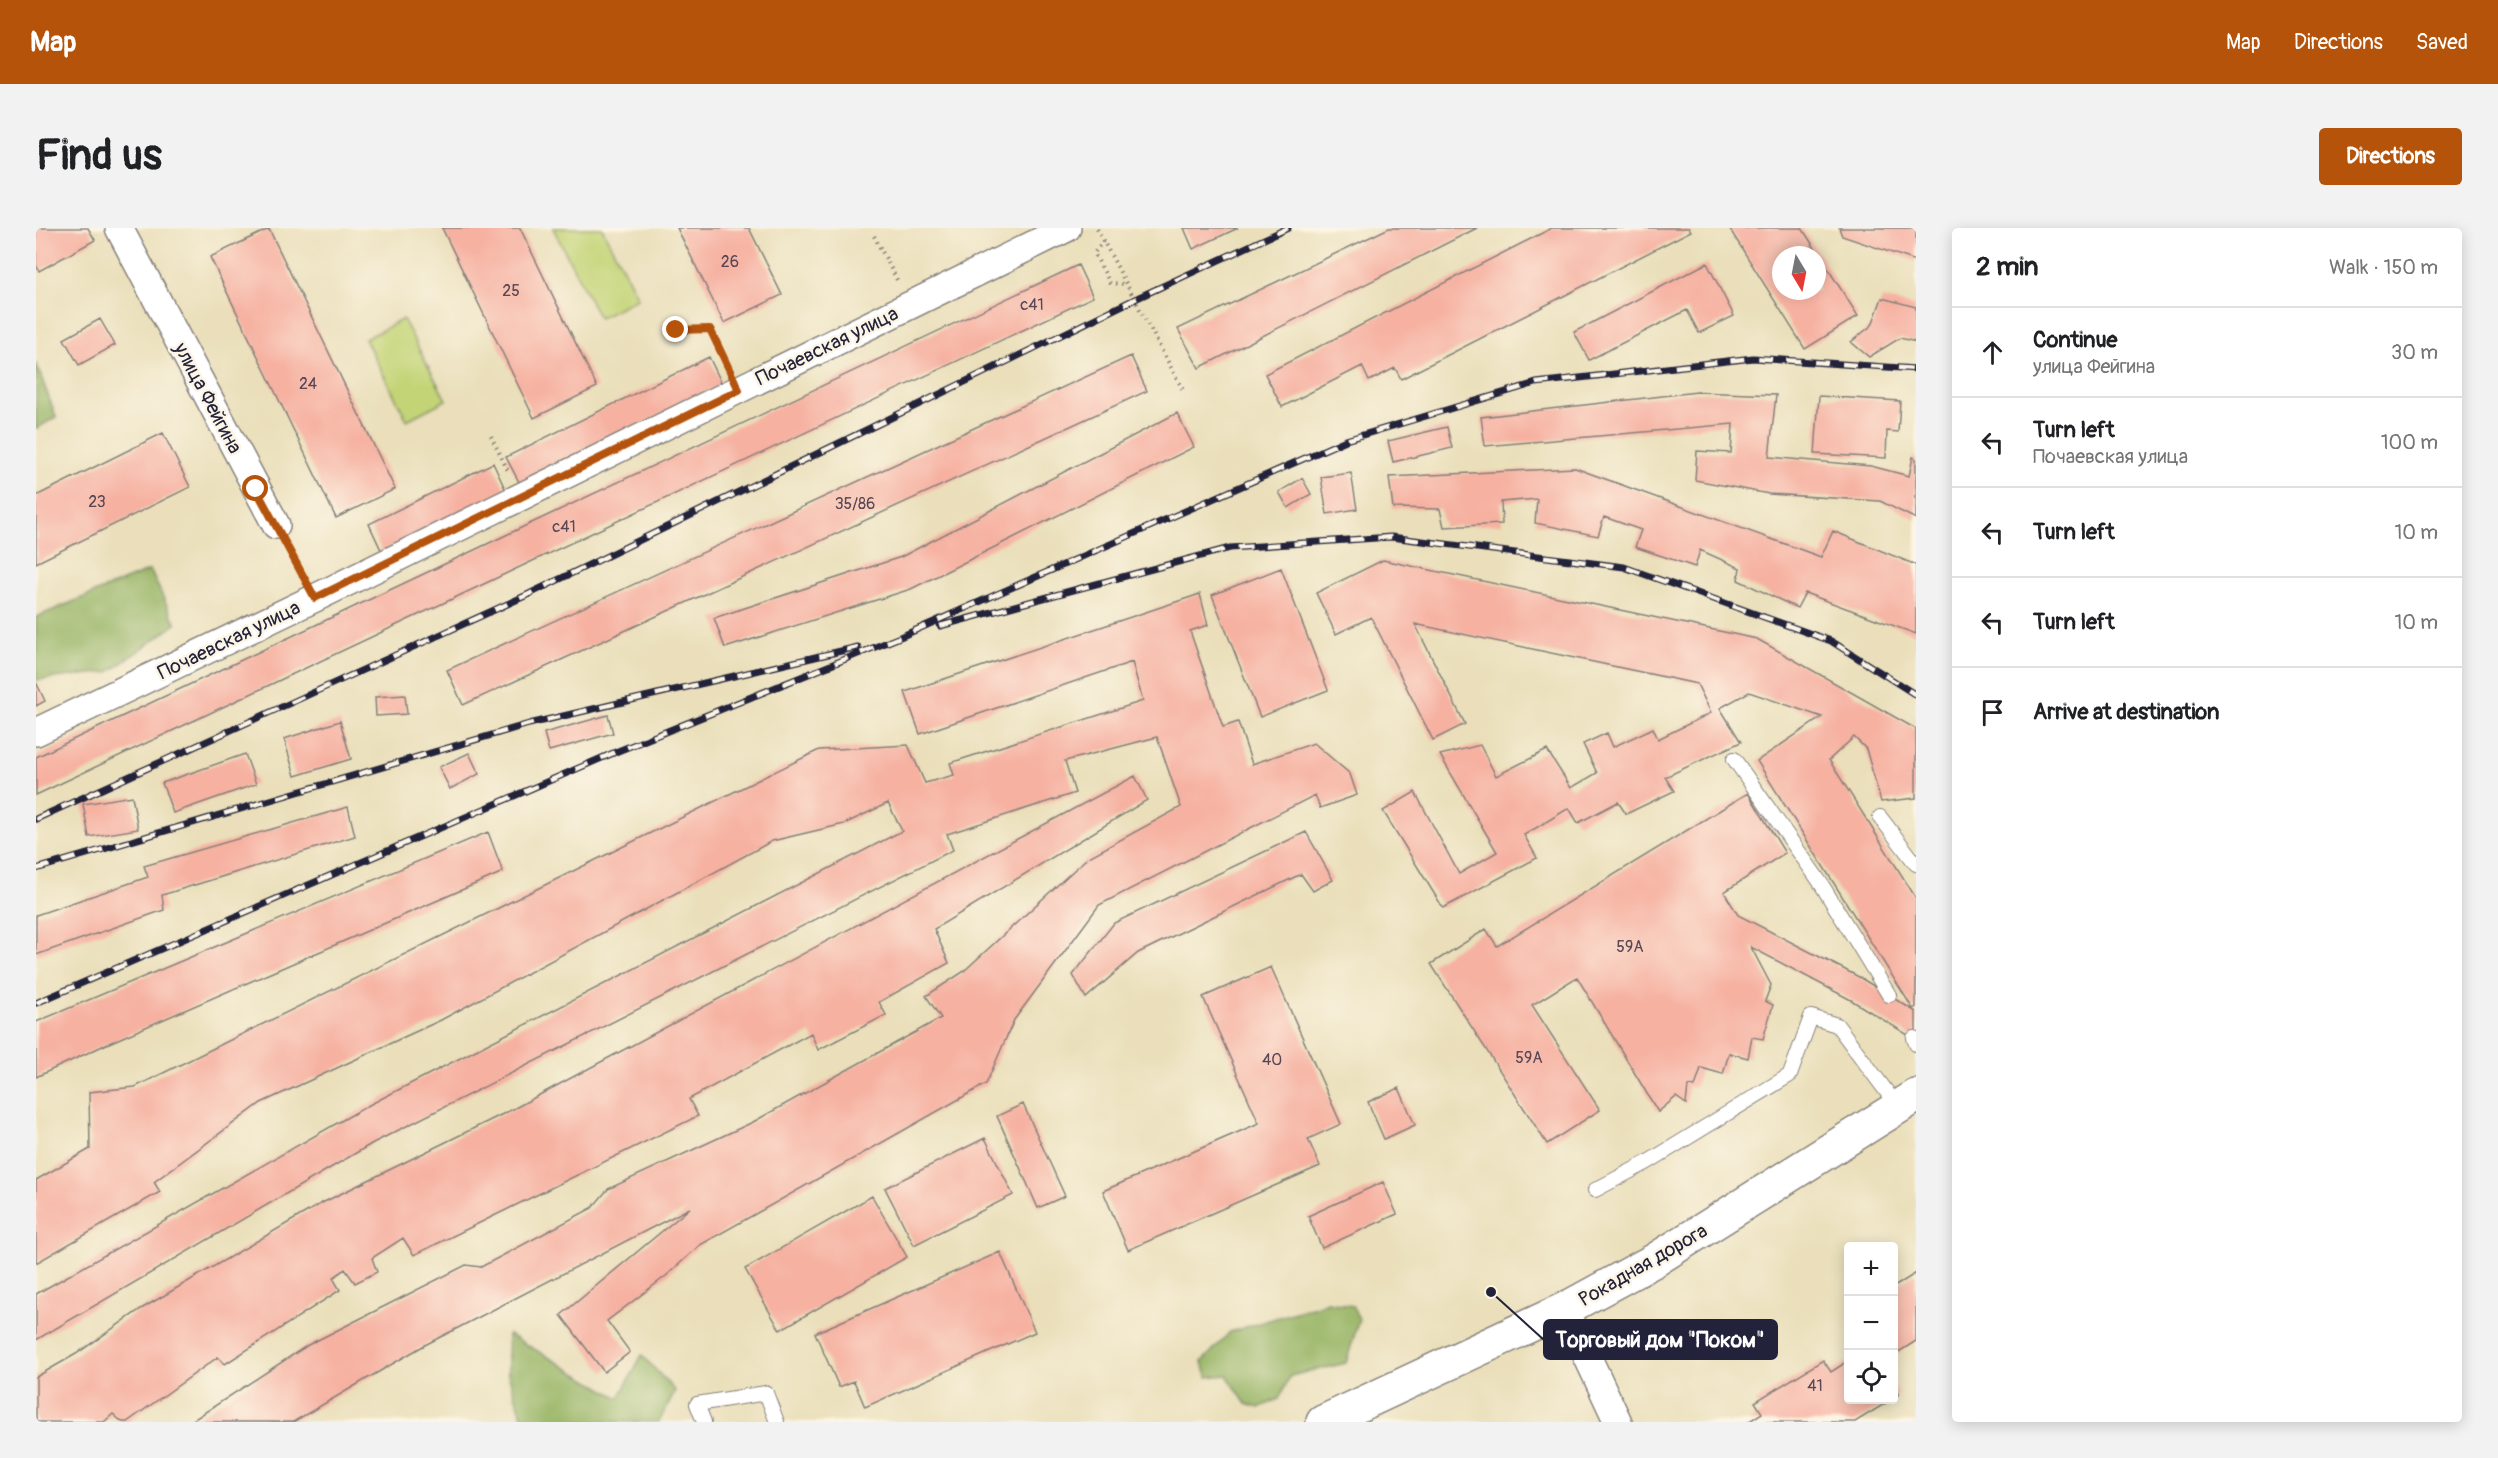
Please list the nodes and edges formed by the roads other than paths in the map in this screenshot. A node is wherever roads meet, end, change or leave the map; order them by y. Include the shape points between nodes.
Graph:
1 (119, 228) edge
2 (1067, 228) edge
3 (276, 525) road end
4 (36, 732) edge
5 (1734, 759) dead end
6 (1880, 817) dead end
7 (1916, 864) edge
8 (1889, 995) dead end
9 (1907, 1101) edge
10 (1595, 1190) dead end
11 (1565, 1309) junction
12 (704, 1422) edge
13 (777, 1422) edge
14 (1323, 1422) edge
15 (1618, 1422) edge

1 - 3 street, улица Фейгина
2 - 4 street, Почаевская улица
5 - 8 lane via 1820,882
6 - 7 lane
9 - 10 lane via 1837,1025 1811,1017 1791,1075
9 - 11 main road, Рокадная дорога via 1695,1237
11 - 14 main road, Рокадная дорога
11 - 15 street
12 - 13 lane via 697,1404 766,1393

